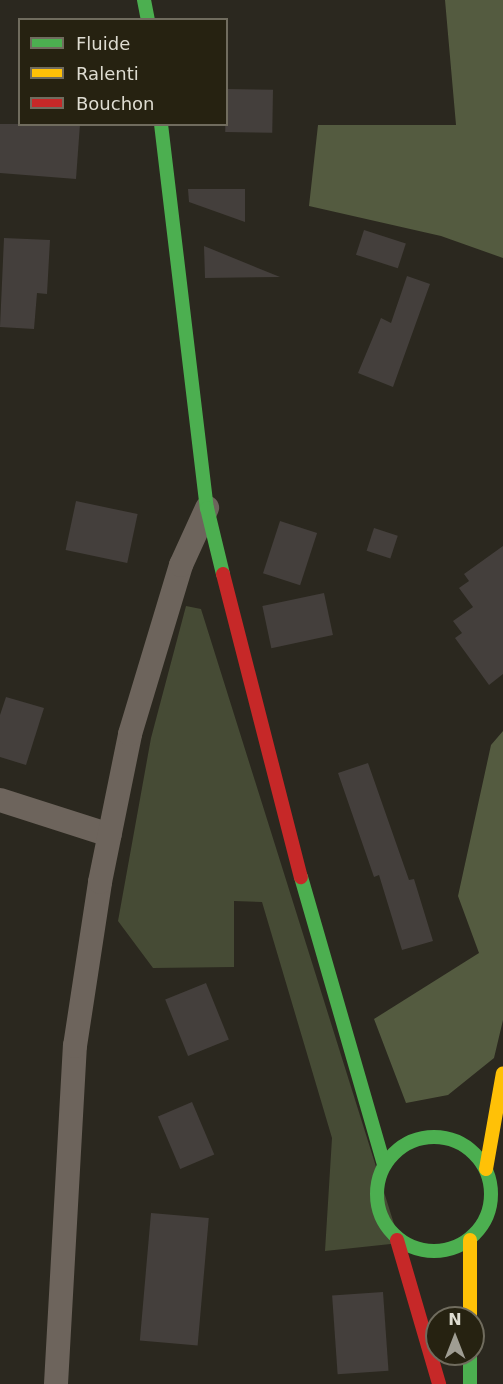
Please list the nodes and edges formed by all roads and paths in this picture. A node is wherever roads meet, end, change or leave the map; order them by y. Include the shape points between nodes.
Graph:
1 (144, 0) edge
2 (148, 18) edge
3 (161, 126) edge
4 (207, 508) junction
5 (0, 800) edge
6 (110, 834) junction
7 (503, 1073) edge
8 (384, 1165) junction
9 (486, 1169) junction
10 (397, 1240) junction
11 (470, 1240) junction
12 (470, 1306) edge
13 (470, 1366) edge
14 (56, 1384) edge
15 (439, 1384) edge
16 (470, 1384) edge

1 - 2 street
3 - 4 street
4 - 6 street via 181,565 161,628 130,734
4 - 8 street via 284,819
5 - 6 street
6 - 14 street via 75,1046
7 - 9 street
8 - 9 street via 402,1144 426,1136 470,1149
8 - 10 street via 378,1190 384,1218
9 - 11 street via 492,1195 486,1220
10 - 11 street via 420,1251 446,1251
10 - 15 street
11 - 12 street
13 - 16 street

